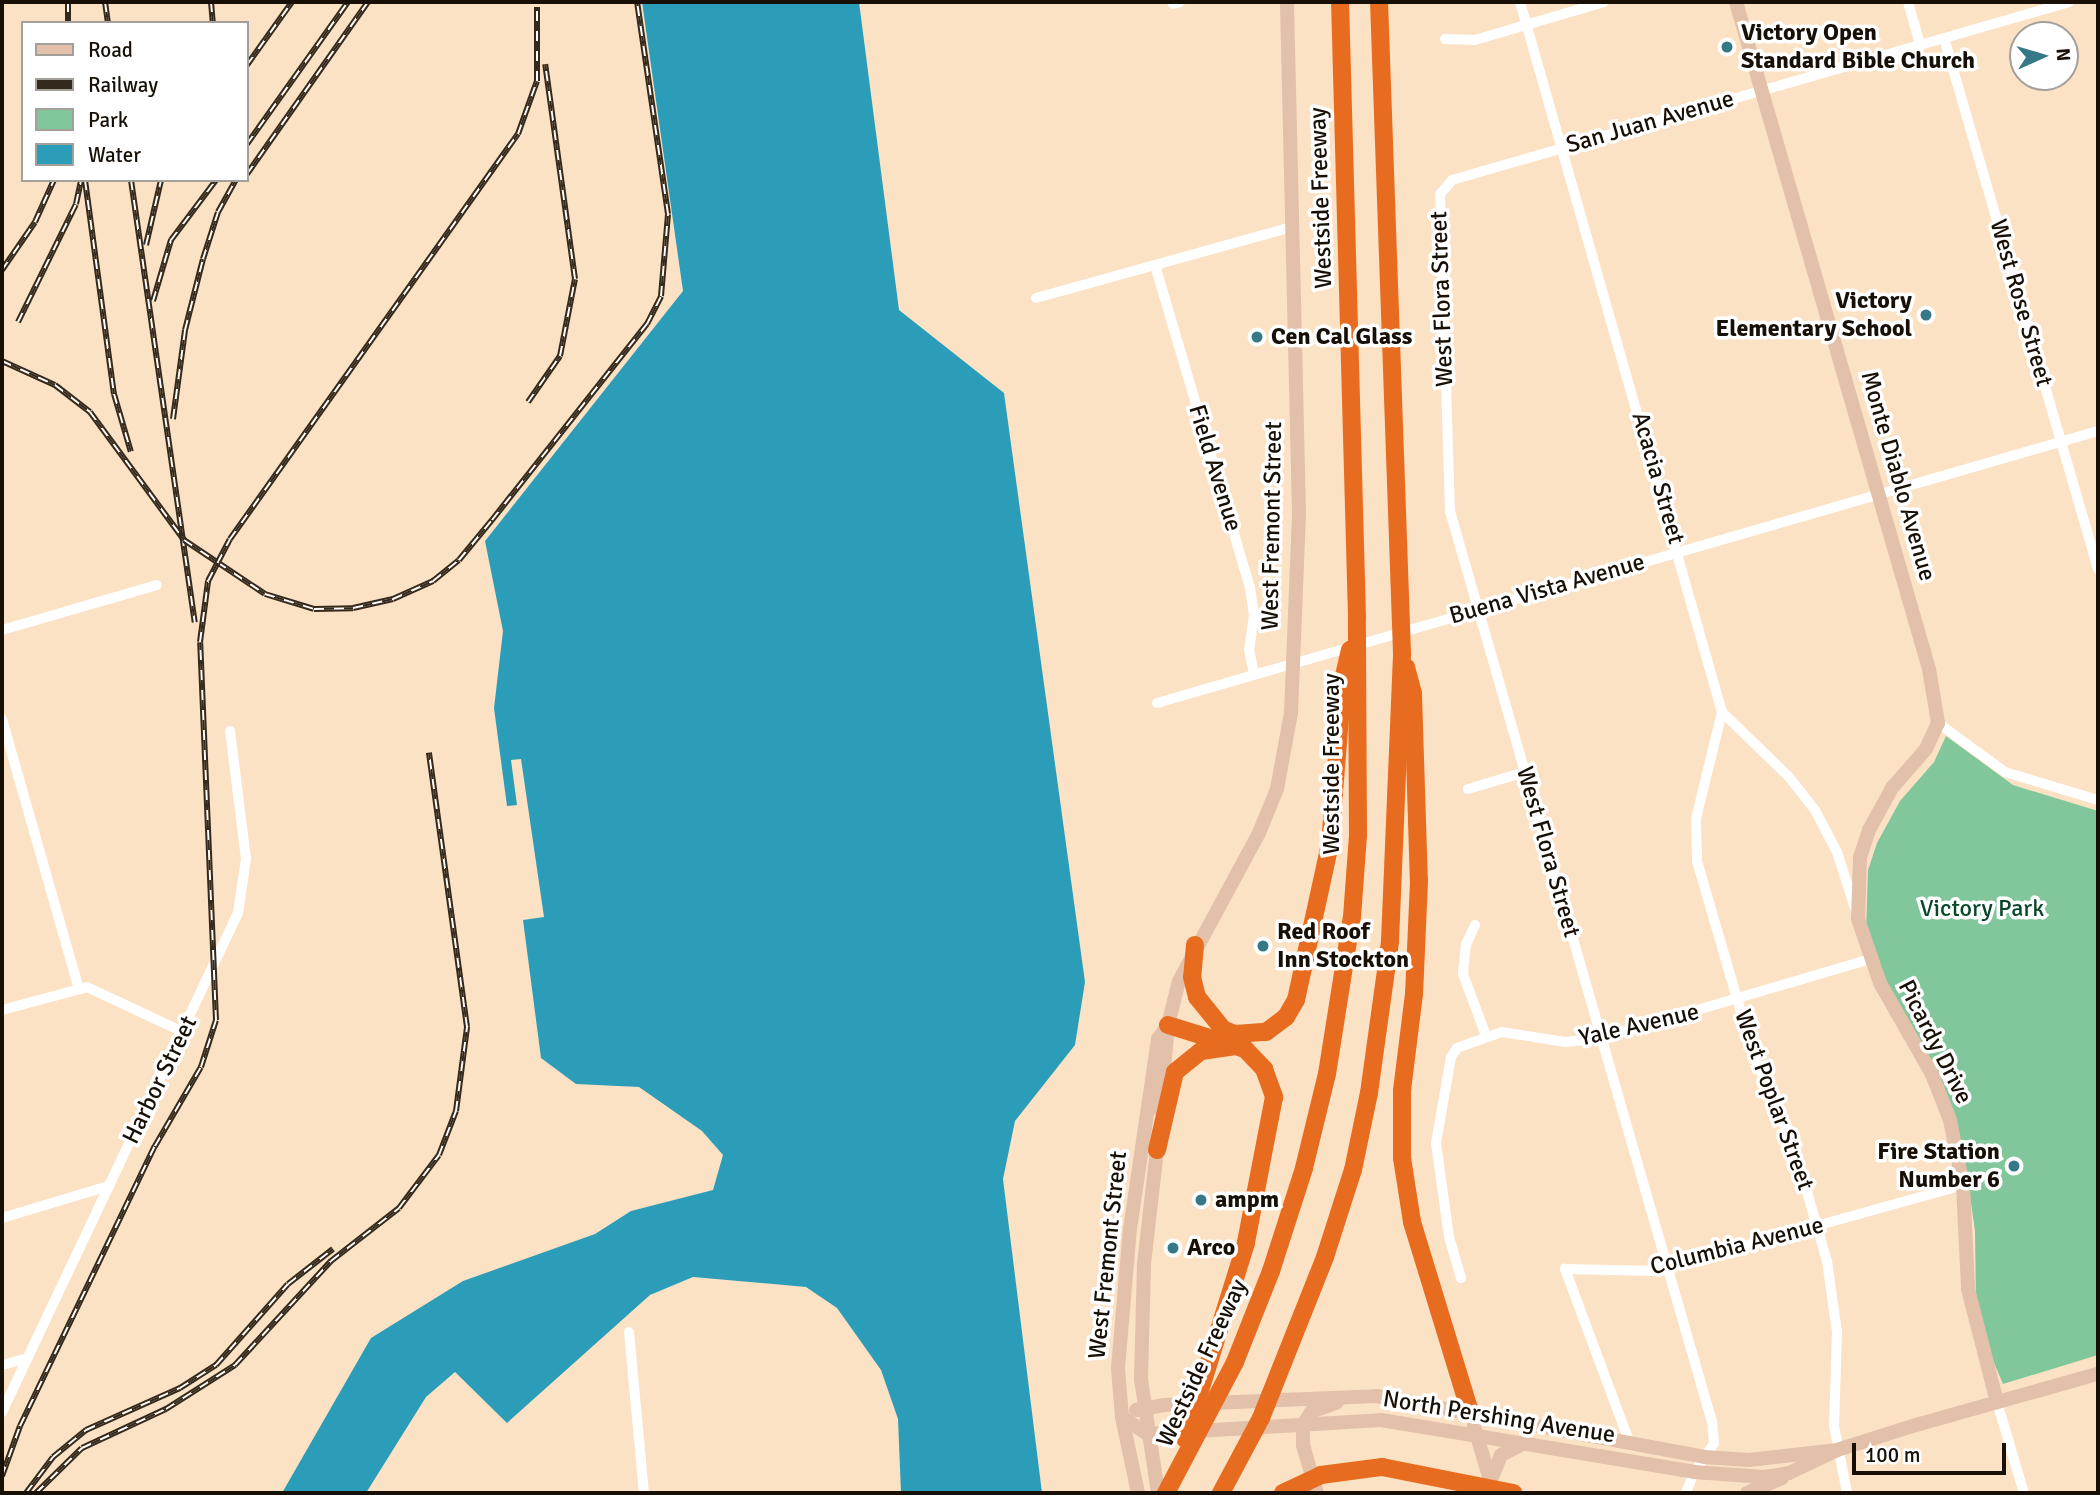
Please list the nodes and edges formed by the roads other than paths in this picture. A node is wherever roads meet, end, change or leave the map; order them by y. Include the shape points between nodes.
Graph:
1 (1287, 2) edge
2 (1340, 2) edge
3 (1379, 2) edge
4 (1520, 2) edge
5 (1604, 2) edge
6 (1737, 2) edge
7 (1908, 2) edge
8 (2069, 2) edge
9 (1526, 25) junction
10 (1944, 38) junction
11 (1445, 39) dead end
12 (1920, 44) junction
13 (1762, 90) junction
14 (1562, 148) junction
15 (1440, 194) joint
16 (1292, 226) junction
17 (1155, 265) junction
18 (1036, 298) dead end
19 (2098, 431) edge
20 (2062, 443) junction
21 (1880, 495) junction
22 (1679, 551) junction
23 (2098, 569) edge
24 (157, 585) dead end
25 (1478, 608) junction
26 (2, 630) edge
27 (1402, 653) junction
28 (1293, 662) junction
29 (1351, 670) junction
30 (1254, 673) junction
31 (1157, 703) dead end
32 (1722, 712) junction
33 (2, 719) edge
34 (1938, 723) junction
35 (230, 731) dead end
36 (1525, 772) junction
37 (1468, 789) dead end
38 (2098, 800) edge
39 (1858, 919) junction
40 (1475, 925) dead end
41 (1195, 945) junction
42 (1870, 959) junction
43 (79, 989) junction
44 (1738, 1000) junction
45 (2, 1010) edge
46 (1169, 1020) junction
47 (1222, 1028) junction
48 (183, 1032) junction
49 (1486, 1037) junction
50 (1602, 1038) junction
51 (1245, 1049) junction
52 (1157, 1150) junction
53 (1139, 1168) junction
54 (1963, 1185) junction
55 (109, 1186) junction
56 (1153, 1192) junction
57 (2, 1218) edge
58 (1817, 1226) junction
59 (1669, 1268) junction
60 (1461, 1278) dead end
61 (629, 1332) dead end
62 (24, 1359) junction
63 (2, 1365) edge
64 (2098, 1374) edge
65 (1354, 1396) junction
66 (1997, 1402) junction
67 (1143, 1407) junction
68 (2, 1412) edge
69 (1469, 1412) junction
70 (1122, 1416) junction
71 (1303, 1424) junction
72 (1476, 1433) junction
73 (1147, 1434) junction
74 (1629, 1441) junction
75 (1526, 1442) junction
76 (1549, 1446) junction
77 (1837, 1450) junction
78 (1704, 1457) junction
79 (1693, 1472) junction
80 (1789, 1473) junction
81 (1493, 1487) edge
82 (1164, 1492) edge
83 (644, 1493) edge
84 (1138, 1493) edge
85 (1221, 1493) edge
86 (1283, 1493) edge
87 (1317, 1493) edge
88 (1513, 1493) edge
89 (1686, 1493) edge
90 (1747, 1493) edge
91 (1847, 1493) edge
92 (2024, 1493) edge

1 - 16 street, West Fremont Street
2 - 29 highway, Westside Freeway via 1357,620
3 - 27 highway
4 - 9 street, Acacia Street
5 - 9 street
6 - 13 street, Monte Diablo Avenue
7 - 12 street
8 - 10 street, San Juan Avenue
9 - 11 street via 1475,40
9 - 14 street, Acacia Street
10 - 12 street, San Juan Avenue
10 - 20 street, West Rose Street
12 - 13 street, San Juan Avenue
13 - 14 street, San Juan Avenue
13 - 21 street, Monte Diablo Avenue
14 - 15 street, San Juan Avenue via 1452,180
14 - 22 street, Acacia Street
15 - 25 street, West Flora Street via 1448,498
16 - 17 street
16 - 28 street, West Fremont Street via 1299,513
17 - 18 street
17 - 30 street, Field Avenue via 1250,586 1254,615 1249,650
19 - 20 street, Buena Vista Avenue
20 - 21 street, Buena Vista Avenue
20 - 23 street, West Rose Street
21 - 22 street, Buena Vista Avenue
21 - 34 street, Monte Diablo Avenue via 1929,669
22 - 25 street, Buena Vista Avenue
22 - 32 street, Acacia Street
24 - 26 street
25 - 28 street, Buena Vista Avenue
25 - 36 street, West Flora Street
27 - 69 highway via 1413,694 1419,881 1414,994 1402,1091 1402,1158 1412,1223
27 - 85 highway via 1391,941 1353,1170 1261,1418
28 - 30 street, Buena Vista Avenue
28 - 41 street, West Fremont Street via 1291,713 1277,789 1256,840
29 - 47 highway via 1330,844 1296,1000 1286,1017 1266,1032 1235,1034
29 - 82 highway, Westside Freeway via 1358,835 1343,986 1304,1168 1248,1334
30 - 31 street, Buena Vista Avenue
32 - 39 street via 1789,777 1815,810 1837,852
32 - 44 street, West Poplar Street via 1696,819 1695,845
33 - 43 street
34 - 38 street via 2005,772 2029,783
34 - 39 street, Picardy Drive via 1926,749 1892,788 1869,830 1860,858
35 - 48 street, Harbor Street via 244,838 244,884 230,934
36 - 37 street
36 - 50 street, West Flora Street
39 - 42 street, Picardy Drive
40 - 49 street via 1466,944 1463,974
41 - 46 street, West Fremont Street
41 - 47 highway via 1192,976 1197,997
42 - 44 street, Yale Avenue
42 - 54 street, Picardy Drive via 1950,1120
43 - 45 street
43 - 48 street via 87,987
44 - 50 street, Yale Avenue
44 - 58 street, West Poplar Street via 1753,1054 1794,1147
46 - 47 highway
46 - 51 highway
46 - 52 street, West Fremont Street
46 - 53 street, West Fremont Street via 1158,1039
48 - 55 street, Harbor Street
49 - 50 street, Yale Avenue via 1502,1032 1565,1042
49 - 60 street via 1463,1045 1451,1057 1437,1132 1449,1237
50 - 59 street, West Flora Street
51 - 52 highway via 1214,1047 1182,1062 1175,1072
51 - 82 highway via 1268,1077 1273,1110 1258,1197 1223,1325
52 - 56 street, West Fremont Street
53 - 56 street
53 - 70 street, West Fremont Street via 1118,1368
54 - 58 street, Columbia Avenue
54 - 66 street, Picardy Drive via 1968,1289
55 - 57 street
55 - 62 street, Harbor Street
56 - 67 street, West Fremont Street via 1144,1276
58 - 59 street, Columbia Avenue
58 - 77 street, West Poplar Street via 1838,1332
59 - 74 street, Columbia Avenue via 1565,1269
59 - 78 street, West Flora Street via 1712,1422 1714,1443
61 - 83 street
62 - 63 street
62 - 68 street, Harbor Street
64 - 66 street, North Pershing Avenue
65 - 67 street, North Pershing Avenue
65 - 69 street, North Pershing Avenue via 1407,1399
65 - 71 street via 1318,1408
66 - 77 street, North Pershing Avenue
66 - 92 street
67 - 70 street, North Pershing Avenue
67 - 73 street, West Fremont Street
69 - 72 street
69 - 74 street, North Pershing Avenue
70 - 73 street
70 - 84 street, West Fremont Street
71 - 72 street, North Pershing Avenue via 1381,1420
71 - 73 street, North Pershing Avenue
71 - 87 street via 1303,1445
72 - 75 street, North Pershing Avenue
72 - 81 street
73 - 82 street, West Fremont Street
74 - 76 street via 1610,1448 1563,1440
74 - 78 street, North Pershing Avenue
75 - 76 street, North Pershing Avenue
75 - 81 street via 1501,1455
76 - 79 street, North Pershing Avenue
77 - 78 street, North Pershing Avenue via 1749,1460
77 - 80 street, North Pershing Avenue
77 - 91 street, West Poplar Street
78 - 79 street, West Flora Street
79 - 80 street, North Pershing Avenue via 1739,1478
79 - 89 street, West Flora Street
80 - 90 street
86 - 88 highway via 1321,1475 1354,1468 1411,1470

